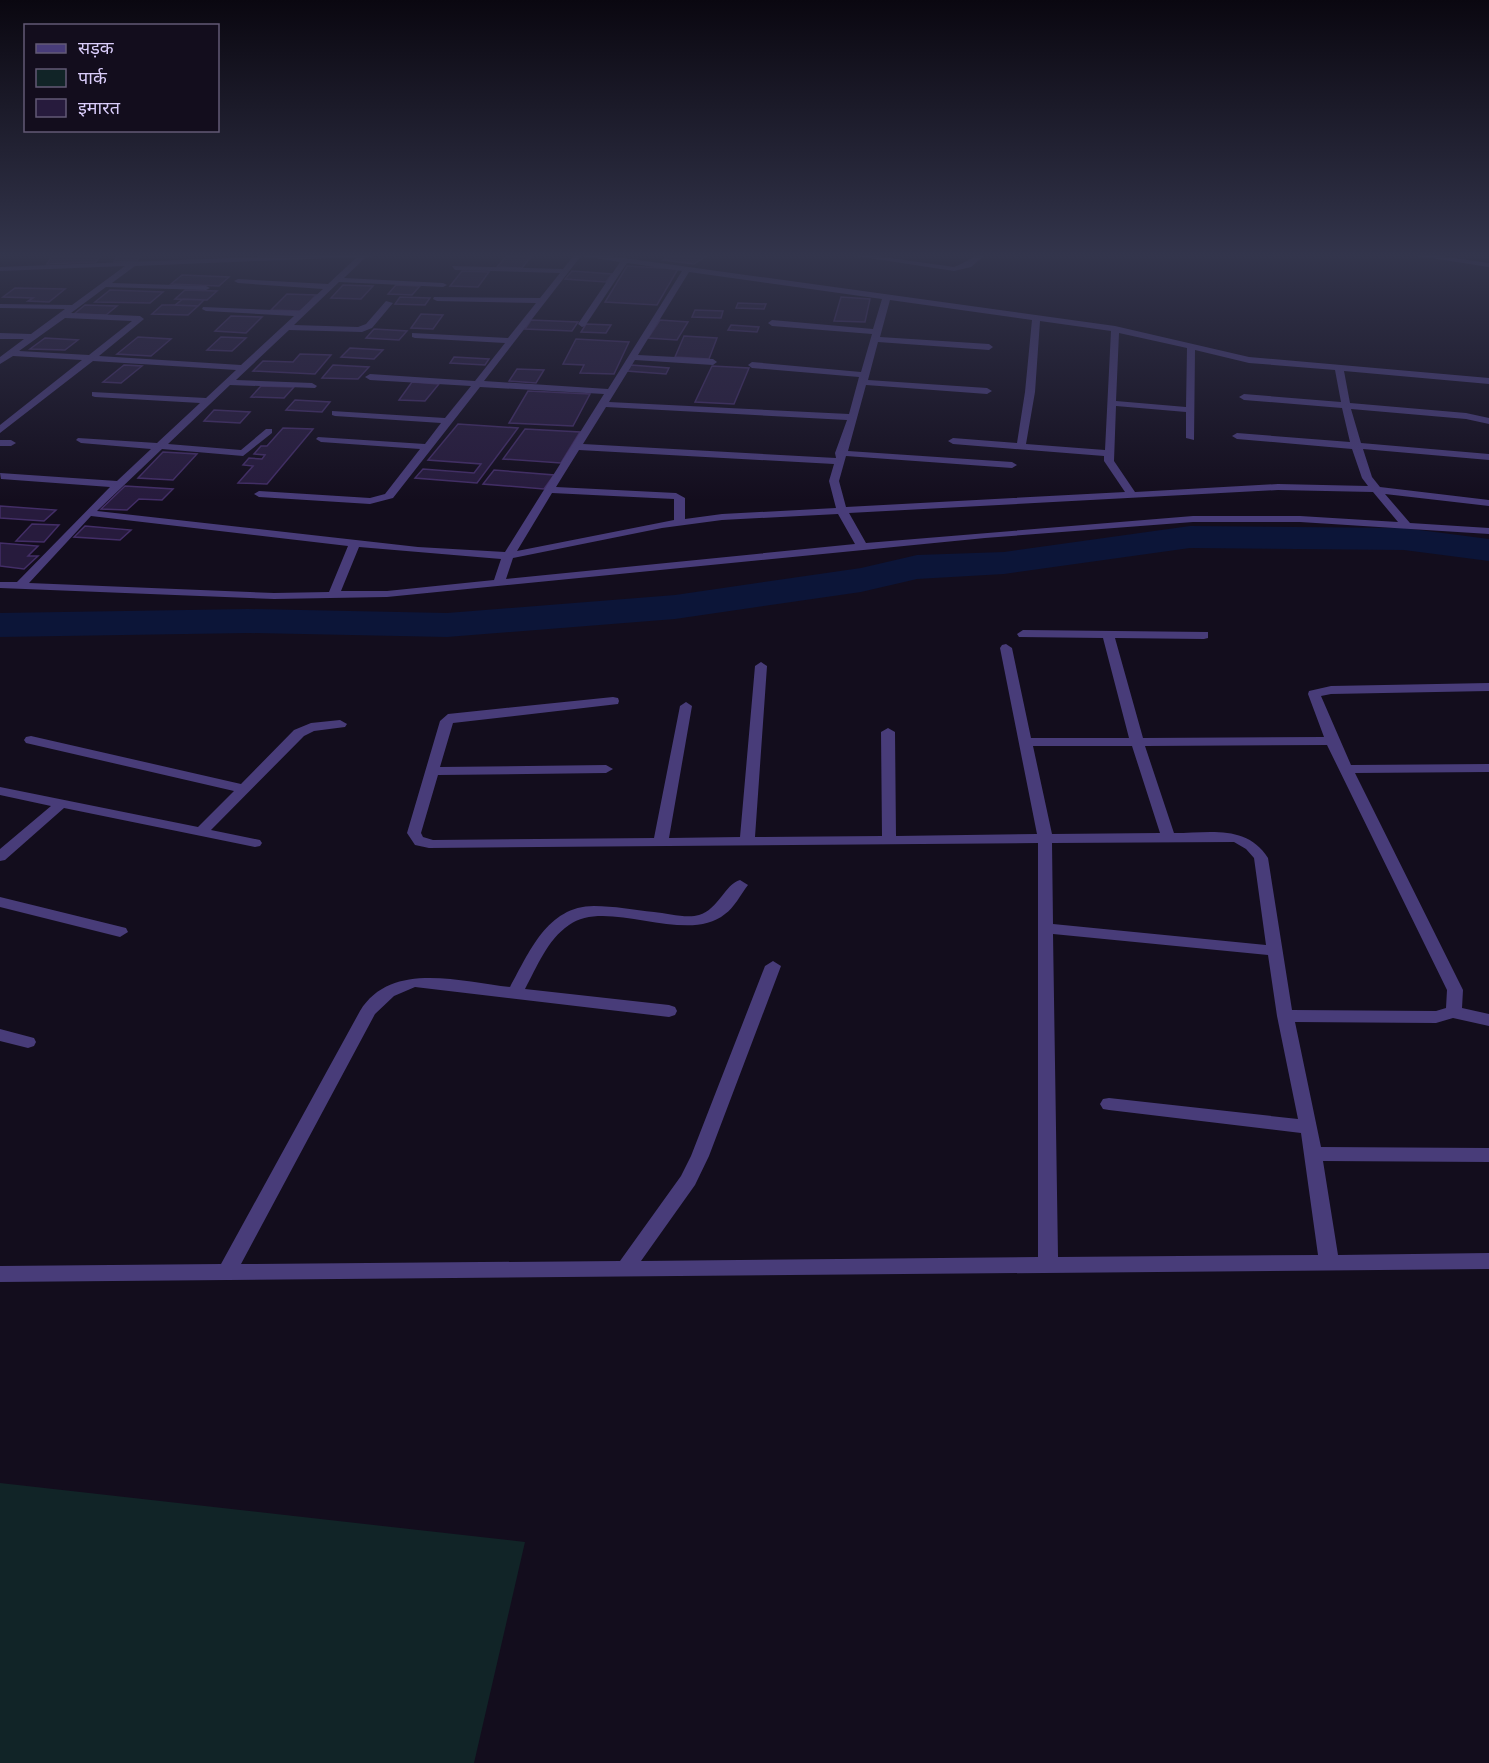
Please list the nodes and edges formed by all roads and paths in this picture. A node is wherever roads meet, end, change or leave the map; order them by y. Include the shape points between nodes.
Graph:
1 (9, 336) edge
2 (119, 336) edge
3 (277, 336) edge
4 (436, 336) edge
5 (516, 336) edge
6 (646, 336) edge
7 (875, 336) edge
8 (887, 336) edge
9 (1035, 336) edge
10 (1115, 336) edge
11 (1150, 336) edge
12 (32, 337) joint
13 (512, 341) junction
14 (1191, 345) junction
15 (989, 347) dead end
16 (11, 353) junction
17 (633, 357) junction
18 (93, 358) junction
19 (0, 361) edge
20 (713, 362) dead end
21 (752, 365) dead end
22 (243, 368) junction
23 (1339, 368) junction
24 (370, 377) dead end
25 (864, 379) junction
26 (1489, 381) edge
27 (229, 382) junction
28 (478, 384) junction
29 (312, 386) dead end
30 (987, 391) dead end
31 (611, 392) junction
32 (95, 394) dead end
33 (1244, 397) dead end
34 (208, 401) junction
35 (1111, 403) junction
36 (603, 404) junction
37 (1345, 406) junction
38 (1191, 410) junction
39 (335, 413) dead end
40 (851, 417) junction
41 (450, 421) junction
42 (1489, 421) edge
43 (0, 430) edge
44 (269, 431) dead end
45 (1237, 436) dead end
46 (1191, 438) dead end
47 (81, 440) dead end
48 (321, 440) dead end
49 (953, 441) dead end
50 (161, 446) junction
51 (1356, 446) junction
52 (429, 447) junction
53 (577, 447) junction
54 (1021, 447) junction
55 (1109, 453) junction
56 (839, 457) junction
57 (1489, 457) edge
58 (1012, 465) dead end
59 (1, 476) edge
60 (119, 484) junction
61 (1374, 489) junction
62 (549, 490) junction
63 (259, 494) dead end
64 (1131, 494) junction
65 (1489, 503) edge
66 (842, 511) junction
67 (88, 513) junction
68 (679, 523) junction
69 (1406, 525) junction
70 (1489, 531) edge
71 (354, 543) junction
72 (862, 547) junction
73 (508, 556) junction
74 (498, 584) junction
75 (0, 585) edge
76 (20, 586) junction
77 (333, 596) junction
78 (1023, 634) dead end
79 (1108, 635) junction
80 (1204, 635) dead end
81 (1006, 648) dead end
82 (761, 666) dead end
83 (1489, 687) edge
84 (613, 701) dead end
85 (686, 706) dead end
86 (340, 724) dead end
87 (888, 732) dead end
88 (31, 740) dead end
89 (1137, 741) junction
90 (1332, 741) junction
91 (1025, 742) junction
92 (1489, 768) edge
93 (606, 769) dead end
94 (1345, 769) junction
95 (432, 771) junction
96 (244, 789) junction
97 (0, 791) edge
98 (62, 803) junction
99 (201, 832) junction
100 (1044, 837) junction
101 (1168, 837) junction
102 (889, 838) junction
103 (661, 841) junction
104 (747, 841) junction
105 (255, 843) dead end
106 (0, 857) edge
107 (740, 885) dead end
108 (0, 902) edge
109 (1045, 928) junction
110 (120, 932) dead end
111 (1275, 951) junction
112 (772, 966) dead end
113 (515, 993) junction
114 (669, 1011) dead end
115 (1453, 1012) junction
116 (1285, 1016) junction
117 (1489, 1020) edge
118 (0, 1035) edge
119 (28, 1042) dead end
120 (1108, 1104) dead end
121 (1309, 1127) junction
122 (1314, 1154) junction
123 (1489, 1155) edge
124 (1489, 1261) edge
125 (1329, 1262) junction
126 (1047, 1266) junction
127 (624, 1270) junction
128 (227, 1272) junction
129 (0, 1274) edge

1 - 12 street
2 - 18 street
3 - 22 street
4 - 13 street
5 - 13 street
6 - 17 street
7 - 25 street
8 - 15 street
9 - 54 street
10 - 35 street
11 - 14 street
12 - 16 street
13 - 28 street
14 - 23 street via 1235,358
14 - 38 street
16 - 18 street
16 - 19 street
17 - 20 street
17 - 31 street
18 - 22 street
18 - 43 street
21 - 25 street
22 - 27 street
23 - 26 street
23 - 37 street
24 - 28 street
25 - 30 street
25 - 40 street
27 - 29 street
27 - 34 street
28 - 31 street
28 - 41 street
31 - 36 street
32 - 34 street
33 - 37 street
34 - 50 street
35 - 38 street
35 - 55 street
36 - 40 street
36 - 53 street
37 - 42 street
37 - 51 street
38 - 46 street
39 - 41 street
40 - 56 street
41 - 52 street
44 - 50 street via 243,453
45 - 51 street
47 - 50 street
48 - 52 street
49 - 54 street
50 - 60 street
51 - 57 street
51 - 61 street
52 - 63 street via 389,496 381,500
53 - 56 street
53 - 62 street
54 - 55 street
55 - 64 street via 1113,470
56 - 58 street
56 - 66 street via 834,481
59 - 60 street
60 - 67 street
61 - 64 street via 1278,487
61 - 65 street
61 - 69 street
62 - 68 street via 676,496 681,503
62 - 73 street
64 - 66 street
66 - 68 street
66 - 72 street
67 - 71 street
67 - 76 street
68 - 73 street
69 - 70 street
69 - 72 street via 1300,519 1193,519
71 - 73 street
71 - 77 street
72 - 74 street
73 - 74 street
74 - 77 street
75 - 76 street
76 - 77 street
78 - 79 street
79 - 80 street
79 - 89 street
81 - 91 street
82 - 104 street
83 - 90 street via 1319,691 1314,699
84 - 95 street via 453,717 447,722
85 - 103 street
86 - 96 street via 311,727 299,733
87 - 102 street
88 - 96 street
89 - 90 street
89 - 91 street
89 - 101 street
90 - 94 street
91 - 100 street
92 - 94 street
93 - 95 street
94 - 115 street via 1455,990
95 - 103 street via 414,833 424,844
96 - 99 street
97 - 98 street
98 - 99 street
98 - 106 street
99 - 105 street
100 - 101 street
100 - 102 street
100 - 109 street
101 - 111 street via 1228,837 1242,839 1255,848 1261,858
102 - 104 street
103 - 104 street
107 - 113 street via 720,911 700,921 593,911 564,918 550,932
108 - 110 street
109 - 111 street
109 - 126 street
111 - 116 street
112 - 127 street via 700,1156 688,1180
113 - 114 street
113 - 128 street via 415,982 382,994 368,1011
115 - 116 street via 1436,1017
115 - 117 street
116 - 121 street
118 - 119 street
120 - 121 street
121 - 122 street
122 - 123 street
122 - 125 street
124 - 125 street
125 - 126 street
126 - 127 street
127 - 128 street
128 - 129 street

